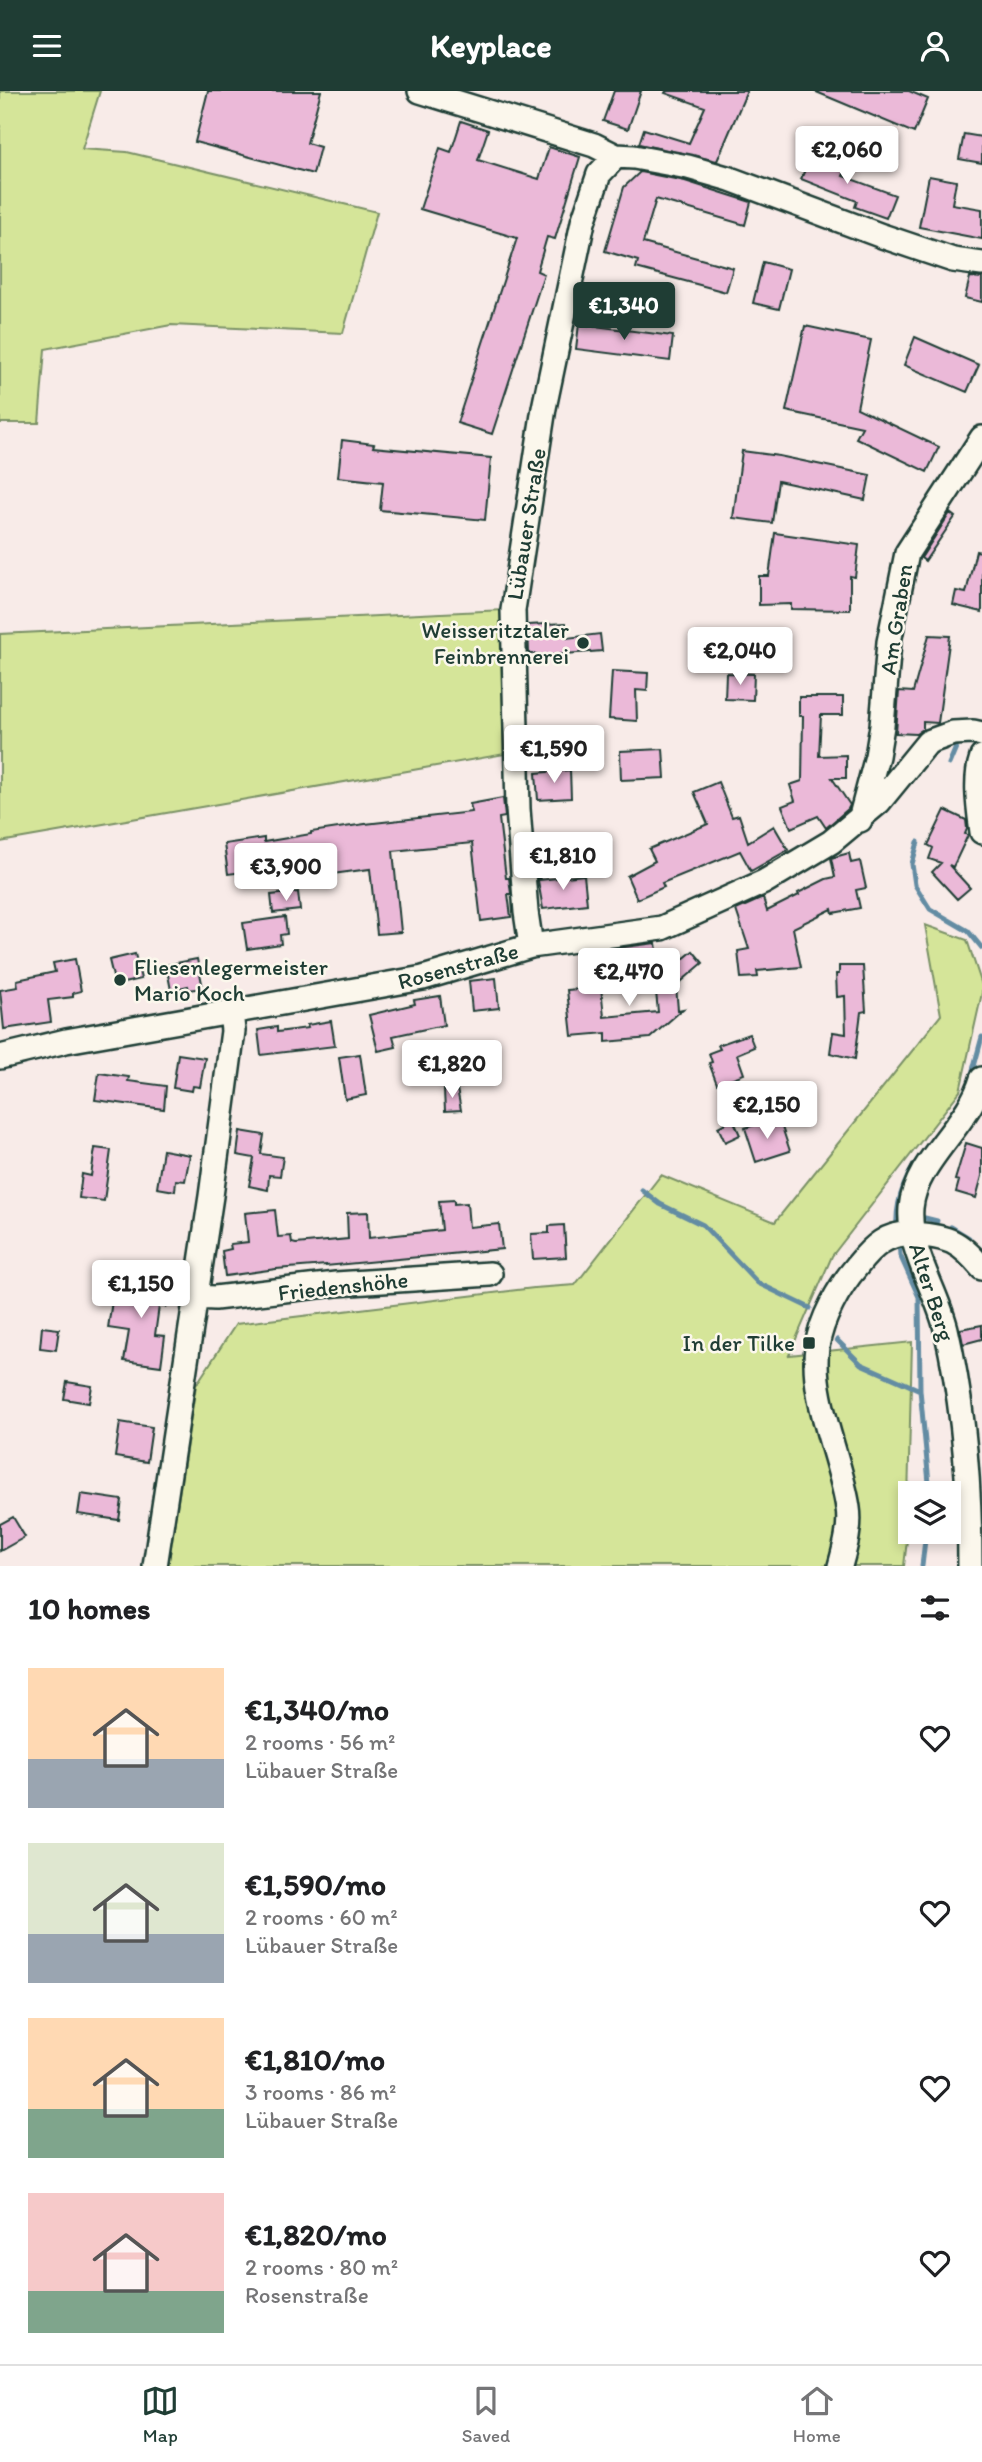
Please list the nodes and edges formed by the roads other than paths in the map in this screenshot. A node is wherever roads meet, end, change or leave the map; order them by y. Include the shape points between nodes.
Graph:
1 (420, 91) edge
2 (616, 156) junction
3 (982, 264) edge
4 (982, 438) edge
5 (982, 734) edge
6 (982, 757) edge
7 (860, 820) junction
8 (982, 832) edge
9 (531, 946) junction
10 (231, 1011) junction
11 (0, 1057) edge
12 (982, 1079) edge
13 (903, 1235) junction
14 (982, 1268) edge
15 (489, 1274) dead end
16 (196, 1297) junction
17 (155, 1566) edge
18 (840, 1566) edge
19 (970, 1566) edge

1 - 2 street via 594,145
2 - 3 street via 730,179 953,260
2 - 9 street, Lübauer Straße via 599,174 583,222 544,408 513,610 518,809
4 - 7 street, Am Graben via 907,553 889,642 877,756
5 - 7 street, Rosenstraße via 953,733 928,742
6 - 8 street
7 - 9 street, Rosenstraße via 764,882 662,928
9 - 10 street, Rosenstraße via 423,978
10 - 11 street, Rosenstraße
10 - 16 street via 233,1031
12 - 13 street, Alter Berg via 978,1093 925,1168
13 - 14 street via 936,1235 959,1244
13 - 18 street via 873,1247 840,1286 817,1345 817,1379 849,1510
13 - 19 street, Alter Berg via 915,1246 941,1311 959,1393 969,1494
15 - 16 street, Friedenshöhe
16 - 17 street

